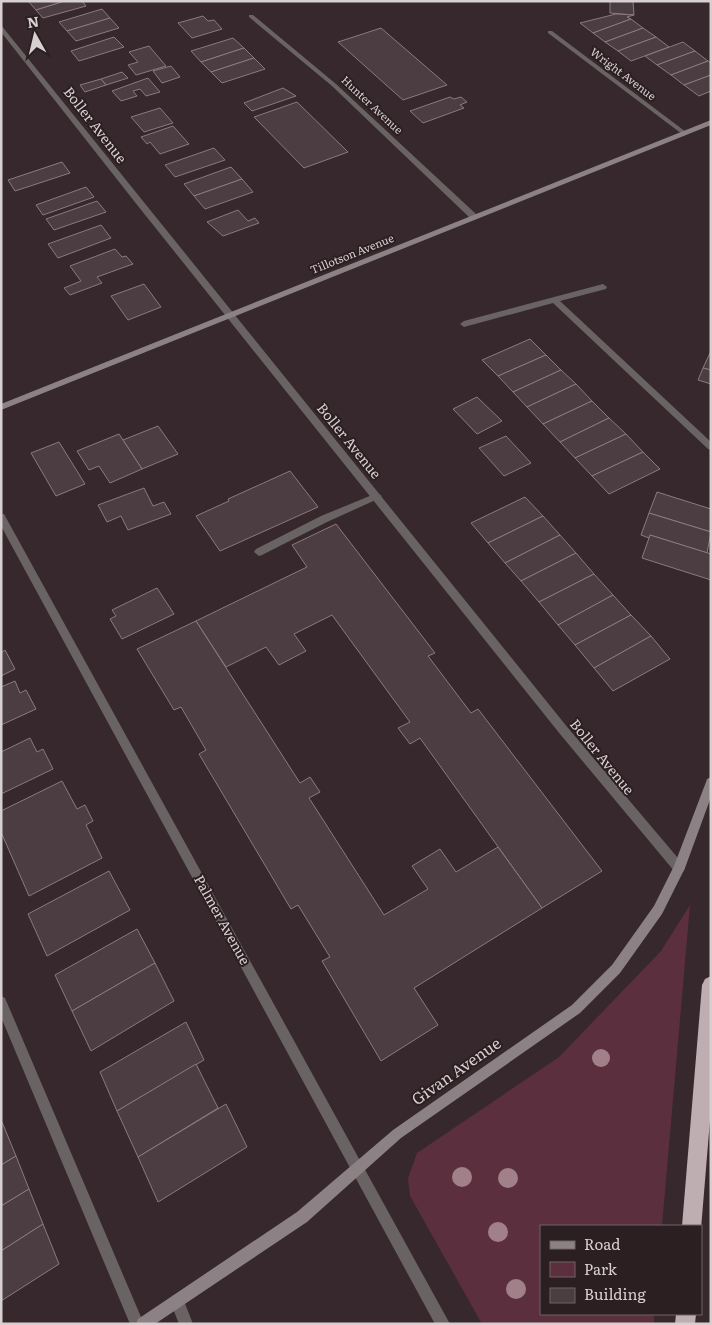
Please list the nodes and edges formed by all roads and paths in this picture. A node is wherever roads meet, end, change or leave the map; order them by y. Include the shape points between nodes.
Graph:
1 (251, 16) dead end
2 (1, 27) edge
3 (550, 32) dead end
4 (711, 122) edge
5 (684, 133) junction
6 (473, 216) junction
7 (603, 288) dead end
8 (554, 300) junction
9 (229, 317) junction
10 (464, 324) dead end
11 (1, 407) edge
12 (711, 447) edge
13 (377, 496) junction
14 (1, 517) edge
15 (259, 552) dead end
16 (711, 782) edge
17 (679, 868) junction
18 (711, 984) edge
19 (1, 1002) edge
20 (358, 1168) junction
21 (692, 1225) edge
22 (177, 1301) junction
23 (137, 1324) edge
24 (143, 1324) edge
25 (186, 1324) edge
26 (442, 1324) edge

1 - 6 street, Hunter Avenue via 334,85
2 - 9 street, Boller Avenue
3 - 5 street, Wright Avenue
4 - 5 street, Tillotson Avenue
5 - 6 street, Tillotson Avenue
6 - 9 street, Tillotson Avenue
7 - 8 street
8 - 10 street
8 - 12 street
9 - 11 street, Tillotson Avenue
9 - 13 street, Boller Avenue
13 - 15 street
13 - 17 street, Boller Avenue via 622,804
14 - 20 street, Palmer Avenue
16 - 17 street, Givan Avenue
17 - 20 street, Givan Avenue via 658,910 616,969 576,1008 397,1134
18 - 21 highway
19 - 23 street
20 - 22 street, Givan Avenue via 302,1217
20 - 26 street, Palmer Avenue
22 - 24 street, Givan Avenue
22 - 25 street

